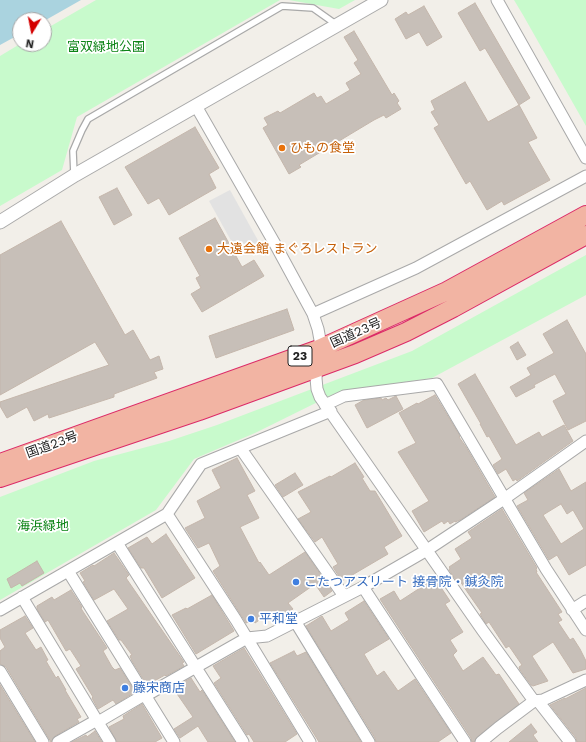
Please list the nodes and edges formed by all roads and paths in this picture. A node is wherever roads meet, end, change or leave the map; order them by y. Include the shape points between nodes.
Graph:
1 (381, 0) edge
2 (497, 0) edge
3 (337, 25) junction
4 (196, 106) junction
5 (586, 158) edge
6 (74, 175) junction
7 (586, 176) edge
8 (586, 216) edge
9 (0, 222) edge
10 (586, 235) edge
11 (313, 314) junction
12 (319, 349) junction
13 (317, 368) junction
14 (328, 408) junction
15 (586, 441) edge
16 (241, 449) junction
17 (0, 463) edge
18 (0, 478) edge
19 (504, 499) junction
20 (167, 514) junction
21 (117, 543) junction
22 (427, 550) junction
23 (68, 571) junction
24 (363, 587) junction
25 (344, 596) junction
26 (22, 597) junction
27 (586, 601) edge
28 (0, 610) edge
29 (572, 610) junction
30 (295, 621) junction
31 (586, 630) edge
32 (247, 638) junction
33 (195, 667) junction
34 (0, 671) edge
35 (586, 680) edge
36 (145, 696) junction
37 (536, 701) junction
38 (98, 721) junction
39 (43, 742) edge
40 (58, 742) edge
41 (110, 742) edge
42 (174, 742) edge
43 (243, 742) edge
44 (310, 742) edge
45 (369, 742) edge
46 (465, 742) edge
47 (481, 742) edge
48 (570, 742) edge

1 - 3 street
2 - 5 street
3 - 4 street
3 - 6 lane via 313,8 282,6 88,119 73,151
4 - 6 street
4 - 11 street
6 - 9 street
7 - 11 street via 416,268
8 - 12 highway, 国道23号 / 23 via 447,290
10 - 13 highway, 国道23号 / 23 via 406,332
11 - 12 street via 318,329
12 - 13 street
12 - 17 highway, 国道23号 / 23
13 - 14 street via 317,388
13 - 18 highway, 国道23号 / 23 via 199,412
14 - 16 street
14 - 19 street via 344,396 437,384
14 - 22 street
15 - 19 street
16 - 20 street via 201,464
16 - 25 street
19 - 22 street
19 - 29 street
20 - 21 street
20 - 32 street
21 - 23 street
21 - 33 street
22 - 24 street
22 - 37 street via 483,632
23 - 26 street
23 - 36 street
24 - 25 street
24 - 46 street
25 - 30 street
26 - 28 street
26 - 38 street
27 - 29 street
29 - 31 street
30 - 32 street via 267,636
30 - 45 street
32 - 33 street
32 - 44 street
33 - 36 street
33 - 43 street
34 - 39 street
35 - 37 street
36 - 38 street
36 - 42 street
37 - 47 street
37 - 48 street
38 - 40 street
38 - 41 street

